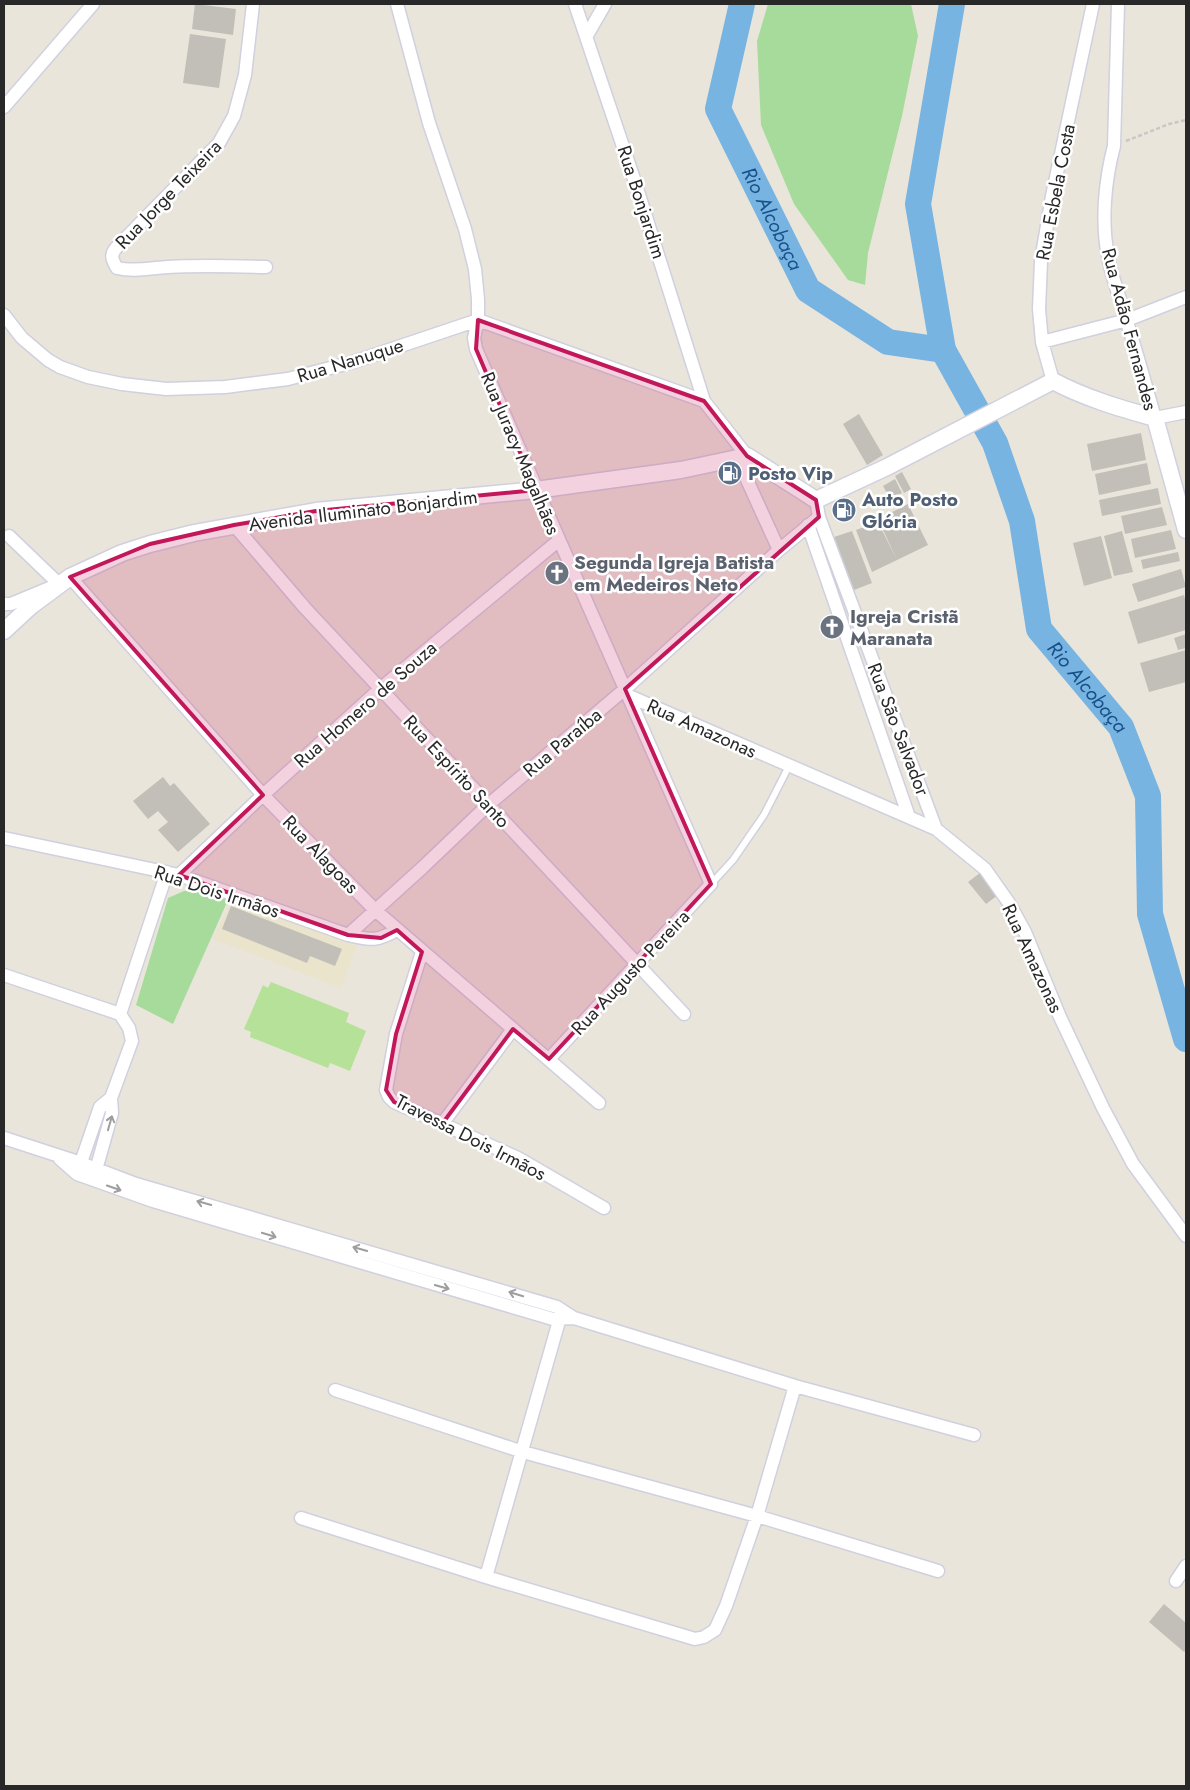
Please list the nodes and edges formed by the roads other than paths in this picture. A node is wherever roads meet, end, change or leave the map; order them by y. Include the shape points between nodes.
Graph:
1 (93, 4) edge
2 (253, 4) edge
3 (397, 4) edge
4 (575, 4) edge
5 (605, 4) edge
6 (1093, 4) edge
7 (1118, 4) edge
8 (586, 37) junction
9 (4, 108) edge
10 (266, 267) dead end
11 (1186, 297) edge
12 (4, 315) edge
13 (478, 320) junction
14 (1127, 320) junction
15 (1042, 342) junction
16 (1053, 381) junction
17 (704, 401) junction
18 (1186, 412) edge
19 (1155, 418) junction
20 (742, 457) junction
21 (536, 490) junction
22 (816, 500) junction
23 (819, 517) junction
24 (234, 525) junction
25 (808, 525) junction
26 (1186, 530) edge
27 (9, 536) dead end
28 (558, 541) junction
29 (779, 550) junction
30 (64, 581) junction
31 (4, 604) edge
32 (4, 631) edge
33 (381, 688) junction
34 (627, 692) junction
35 (789, 766) junction
36 (263, 795) junction
37 (488, 805) junction
38 (910, 817) junction
39 (936, 829) junction
40 (4, 838) edge
41 (173, 873) junction
42 (711, 884) junction
43 (375, 910) junction
44 (397, 930) junction
45 (348, 935) junction
46 (422, 952) junction
47 (636, 964) junction
48 (4, 975) edge
49 (120, 1014) junction
50 (684, 1014) dead end
51 (513, 1029) junction
52 (549, 1059) junction
53 (111, 1098) junction
54 (599, 1103) dead end
55 (442, 1124) junction
56 (4, 1138) edge
57 (79, 1169) junction
58 (95, 1175) junction
59 (604, 1208) dead end
60 (1186, 1236) edge
61 (560, 1315) junction
62 (795, 1386) junction
63 (335, 1390) dead end
64 (974, 1435) dead end
65 (523, 1452) junction
66 (757, 1516) junction
67 (301, 1518) dead end
68 (1186, 1566) edge
69 (938, 1571) dead end
70 (486, 1577) junction
71 (1176, 1581) dead end

1 - 9 street
2 - 10 street, Rua Jorge Teixeira via 245,75 234,116 219,143 116,248 112,258 117,268 132,270 213,265
3 - 13 street, Rua Juracy Magalhães via 430,123 465,229 474,269
4 - 8 street, Rua Bonjardim
5 - 8 street
6 - 15 street, Rua Esbela Costa via 1041,261 1039,308
7 - 14 street, Rua Adão Fernandes via 1114,146 1109,167 1106,230 1113,279
8 - 17 street, Rua Bonjardim
11 - 14 street
12 - 13 street, Rua Nanuque via 38,353 60,367 88,377 166,389 225,387 288,379 353,362
13 - 17 street
13 - 21 street, Rua Juracy Magalhães via 474,338 476,349
14 - 15 street
14 - 19 street, Rua Adão Fernandes
15 - 16 street, Rua Esbela Costa
16 - 19 street via 1084,396
16 - 22 street
17 - 20 street
18 - 19 street
19 - 26 street, Rua Adão Fernandes
20 - 21 street, Avenida Iluminato Bonjardim via 681,470
20 - 22 street
20 - 29 street
21 - 24 street, Avenida Iluminato Bonjardim via 316,511
21 - 28 street, Rua Juracy Magalhães
22 - 23 street, Rua São Salvador
23 - 25 street, Rua Paraíba
23 - 39 street, Rua São Salvador
24 - 30 street, Avenida Iluminato Bonjardim via 122,553
24 - 33 street, Rua Espírito Santo via 305,608
25 - 29 street, Rua Paraíba
25 - 38 street, Rua São Salvador
27 - 30 street, Rua Alagoas
28 - 33 street, Rua Homero de Souza
28 - 34 street, Rua Juracy Magalhães
29 - 34 street, Rua Paraíba
30 - 31 street via 11,604
30 - 32 street, Avenida Iluminato Bonjardim
30 - 36 street, Rua Alagoas
33 - 36 street, Rua Homero de Souza
33 - 37 street, Rua Espírito Santo
34 - 35 street, Rua Amazonas
34 - 37 street, Rua Paraíba
34 - 42 street, Rua Juracy Magalhães
35 - 38 street, Rua Amazonas
35 - 42 lane via 764,816 733,860
36 - 41 street, Rua Homero de Souza
36 - 43 street, Rua Alagoas
37 - 43 street, Rua Paraíba
37 - 47 street, Rua Espírito Santo
38 - 39 street, Rua Amazonas
39 - 60 street, Rua Amazonas via 985,869 1009,903 1103,1108 1133,1164
40 - 41 street, Rua Dois Irmãos
41 - 45 street, Rua Dois Irmãos
41 - 49 street, Rua Homero de Souza
42 - 47 street, Rua Augusto Pereira
43 - 44 street, Rua Alagoas
43 - 45 street, Rua Paraíba
44 - 45 street, Rua Dois Irmãos via 382,938
44 - 46 street, Rua Alagoas
46 - 51 street, Rua Alagoas
46 - 55 street, Travessa Dois Irmãos via 398,1026 386,1090 394,1102
47 - 50 street, Rua Espírito Santo
47 - 52 street, Rua Augusto Pereira
48 - 49 street
49 - 53 street via 129,1028 132,1041
51 - 52 street, Rua Alagoas
51 - 55 street
52 - 54 street, Rua Alagoas
53 - 57 street via 100,1107
58 -> 53 street via 112,1113
55 - 59 street, Travessa Dois Irmãos via 518,1158
56 - 57 street via 57,1156
57 - 58 street
58 - 61 street via 154,1201 229,1217
61 - 62 street
61 - 65 street
62 - 64 street
62 - 66 street
63 - 65 street
65 - 66 street
65 - 70 street
66 - 69 street
66 - 70 street via 726,1606 715,1630 704,1637 695,1639
67 - 70 street
68 - 71 street

